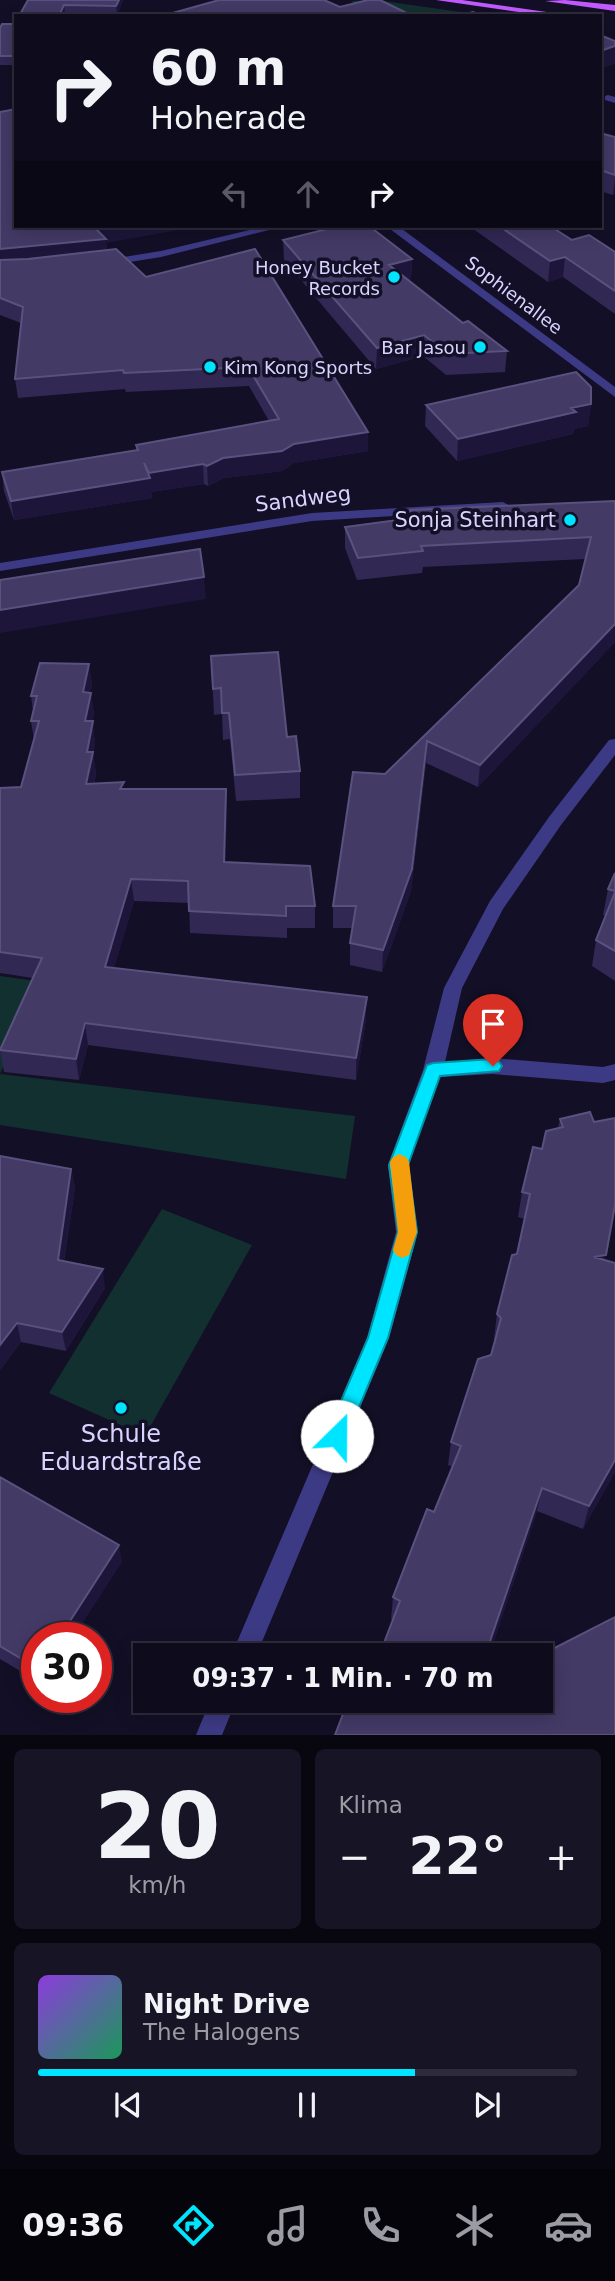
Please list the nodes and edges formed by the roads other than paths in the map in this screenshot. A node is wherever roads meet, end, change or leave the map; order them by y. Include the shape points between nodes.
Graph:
1 (440, 0) edge
2 (539, 0) edge
3 (615, 8) edge
4 (554, 14) edge
5 (271, 228) edge
6 (394, 228) edge
7 (86, 266) edge
8 (615, 393) edge
9 (523, 506) edge
10 (0, 567) edge
11 (615, 744) edge
12 (433, 1070) junction
13 (615, 1073) edge
14 (249, 1643) edge
15 (218, 1713) edge
16 (209, 1735) edge

1 - 4 main road
2 - 3 main road
5 - 7 street
6 - 8 street, Sophienallee
9 - 10 street, Sandweg via 312,517
11 - 12 street via 496,906 453,988
12 - 13 street via 493,1066
12 - 14 street via 398,1165 407,1232 378,1338
15 - 16 street

